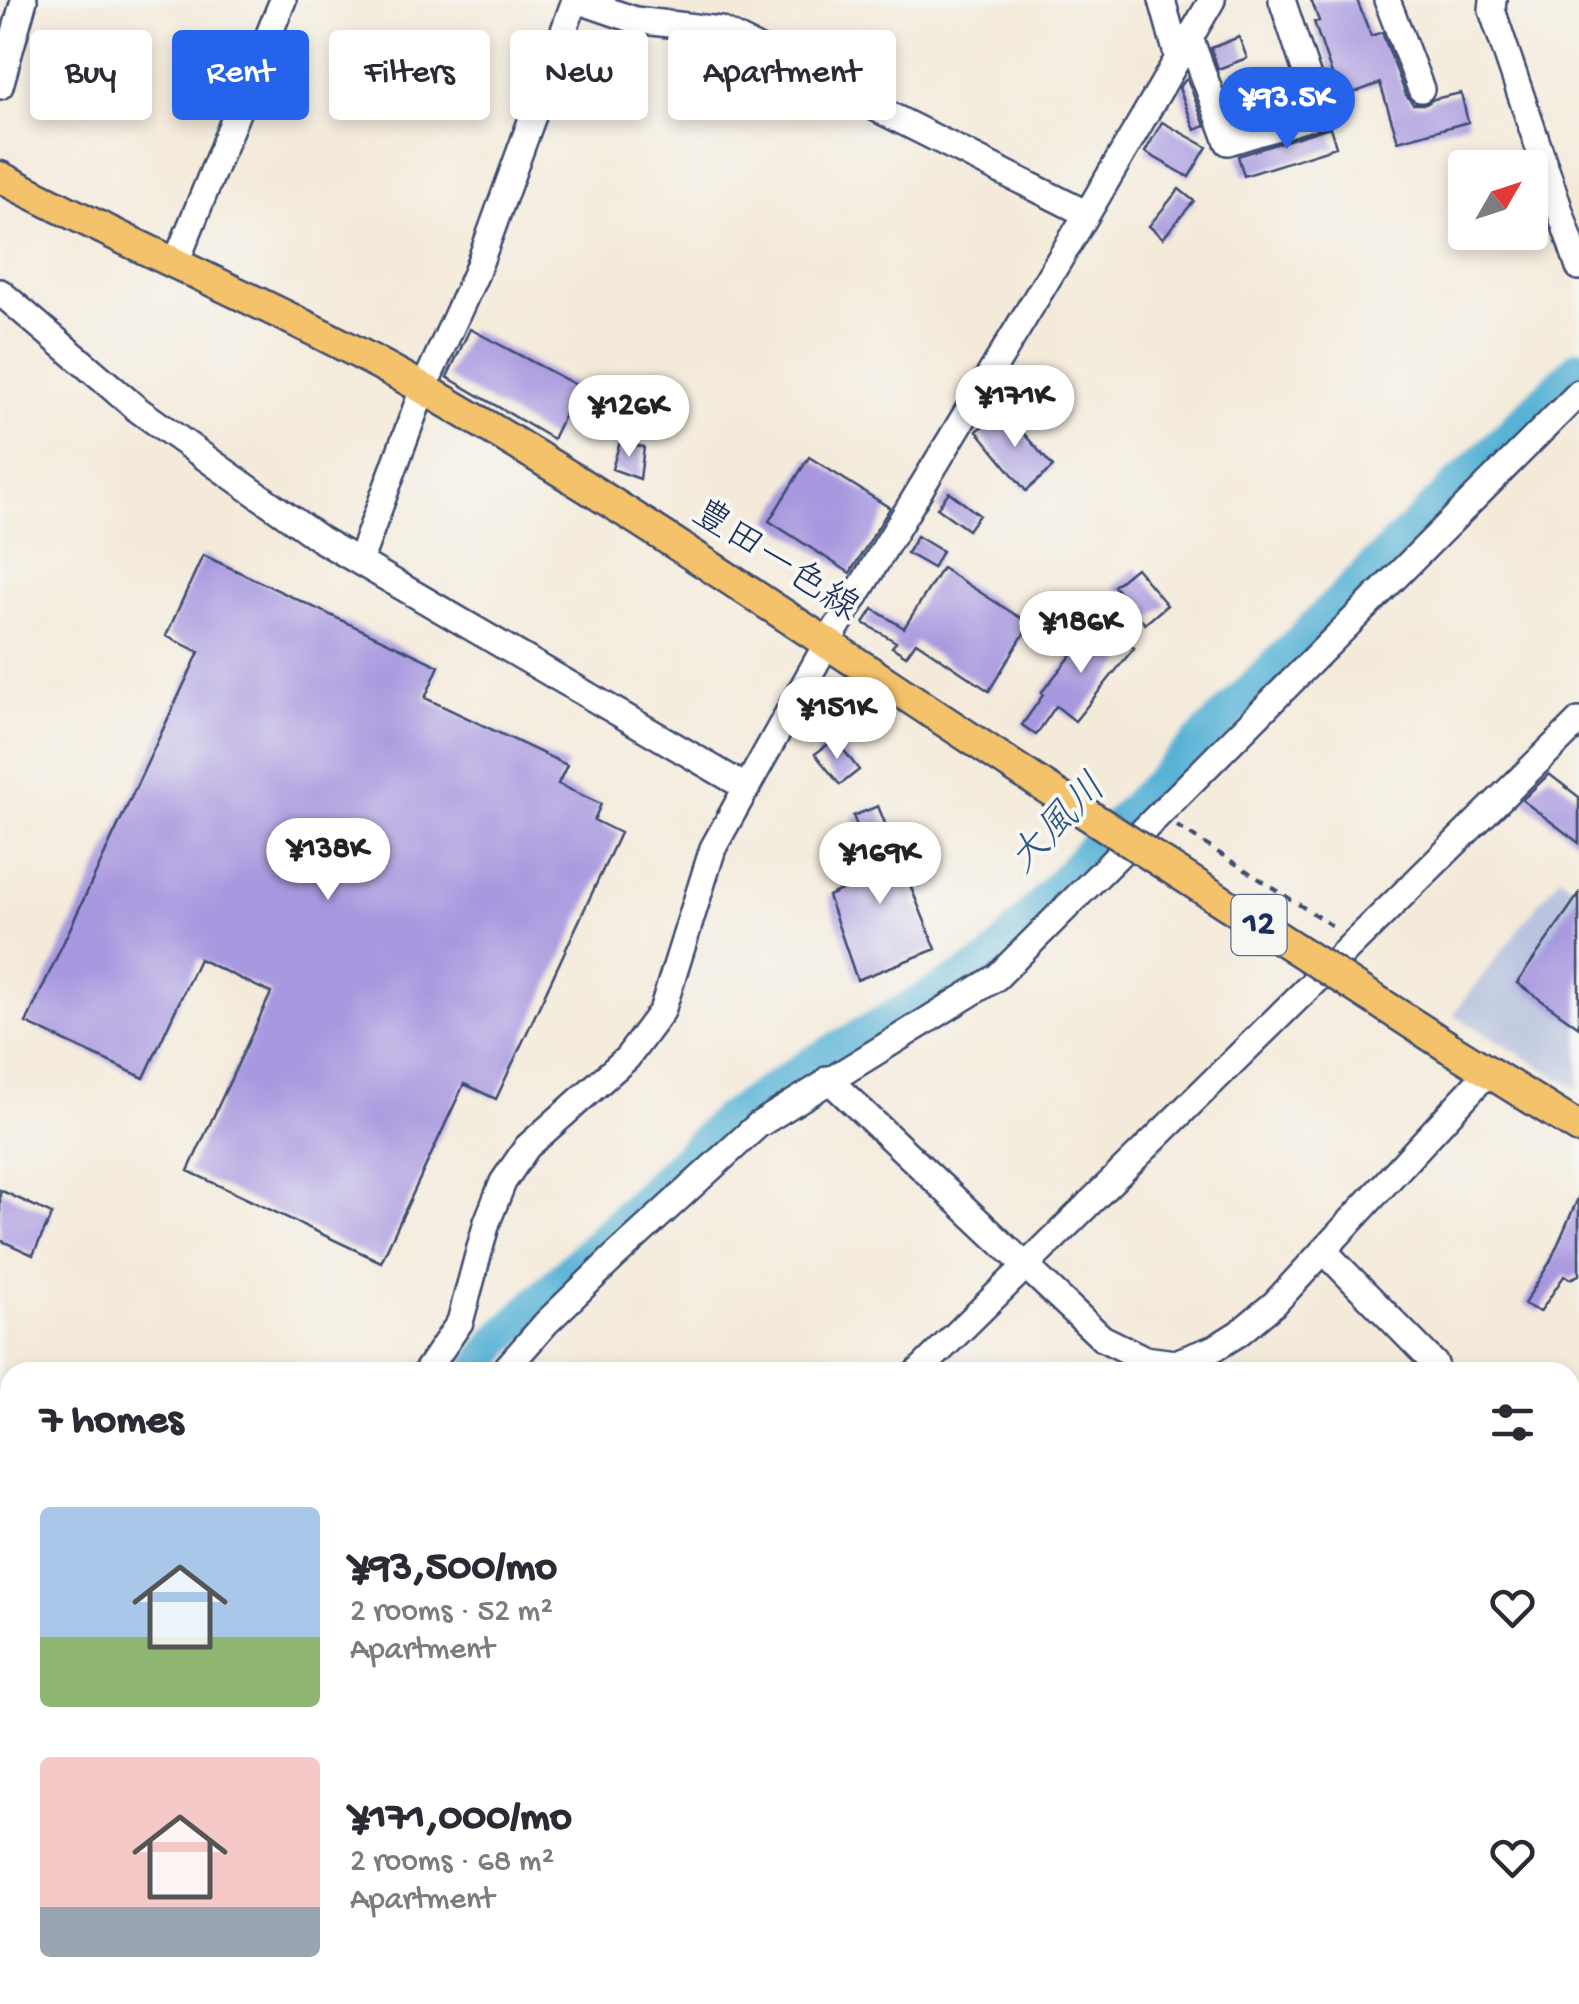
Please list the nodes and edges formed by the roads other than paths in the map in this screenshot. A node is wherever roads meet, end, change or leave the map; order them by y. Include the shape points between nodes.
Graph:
1 (24, 0) edge
2 (282, 0) edge
3 (576, 0) edge
4 (1162, 0) edge
5 (1212, 0) edge
6 (1282, 0) edge
7 (1387, 0) edge
8 (1494, 0) edge
9 (1184, 48) junction
10 (0, 86) edge
11 (1421, 88) dead end
12 (0, 177) edge
13 (1088, 214) junction
14 (176, 262) junction
15 (1579, 266) edge
16 (0, 292) edge
17 (424, 389) junction
18 (1579, 392) edge
19 (360, 560) junction
20 (826, 645) junction
21 (1579, 721) edge
22 (747, 788) junction
23 (1488, 1072) junction
24 (828, 1079) junction
25 (1579, 1128) edge
26 (1324, 1251) junction
27 (1024, 1267) junction
28 (433, 1362) edge
29 (512, 1362) edge
30 (928, 1362) edge
31 (1168, 1362) edge
32 (1178, 1362) edge
33 (1433, 1362) edge

1 - 10 street
2 - 14 street
3 - 13 street via 635,20 720,30
3 - 17 street via 476,273
4 - 9 street
5 - 9 street
6 - 9 street via 1320,114 1228,142
7 - 11 street
8 - 15 street
9 - 13 street
12 - 14 main road, 豊田一色線 / 12
13 - 20 street
14 - 17 main road, 豊田一色線 / 12
16 - 19 street via 138,409 320,539
17 - 19 street
17 - 20 main road, 豊田一色線 / 12
18 - 24 street via 997,977
19 - 22 street
20 - 22 street
20 - 23 main road, 豊田一色線 / 12, bridge
21 - 27 street
22 - 28 street via 713,848 662,1011 627,1058 514,1165 487,1222 460,1322
23 - 25 main road, 豊田一色線 / 12
23 - 26 street
24 - 27 street
24 - 29 street via 758,1125
26 - 32 street via 1239,1333
26 - 33 street
27 - 30 street
27 - 31 street via 1102,1338

